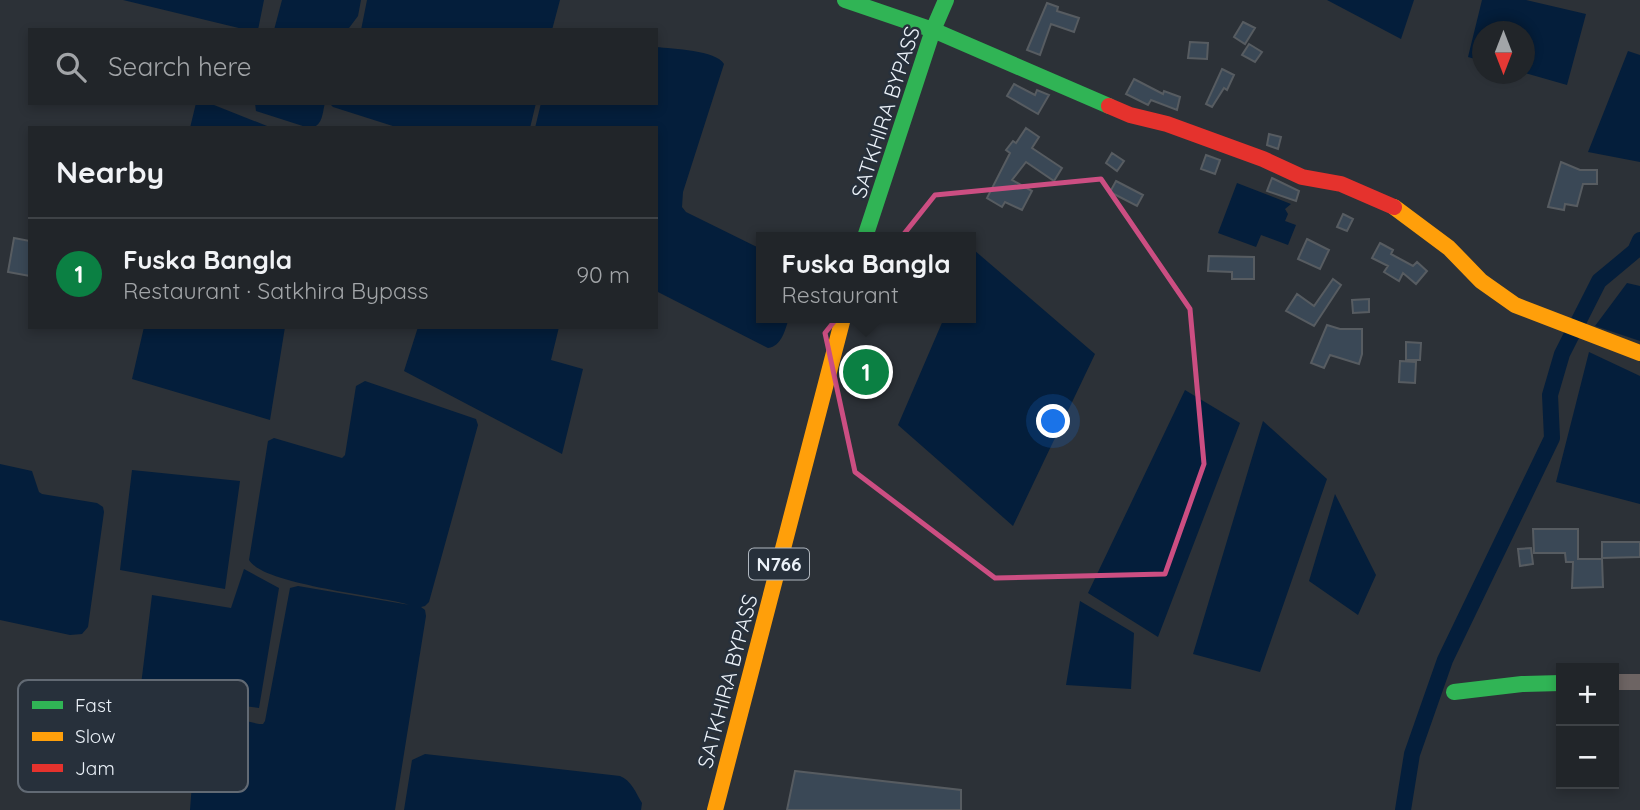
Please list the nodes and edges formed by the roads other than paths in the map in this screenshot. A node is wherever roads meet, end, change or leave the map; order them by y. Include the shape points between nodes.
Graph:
1 (845, 0) edge
2 (946, 0) edge
3 (933, 30) junction
4 (867, 232) edge
5 (842, 323) edge
6 (1640, 353) edge
7 (1619, 682) edge
8 (1640, 682) edge
9 (1556, 683) edge
10 (1454, 692) dead end
11 (715, 810) edge

1 - 3 main road
2 - 3 main road, SATKHIRA BYPASS
3 - 4 main road, SATKHIRA BYPASS
3 - 6 main road via 1130,115 1167,124 1302,177 1341,184 1398,209 1515,305
5 - 11 main road, SATKHIRA BYPASS / N766
7 - 8 street
9 - 10 main road

